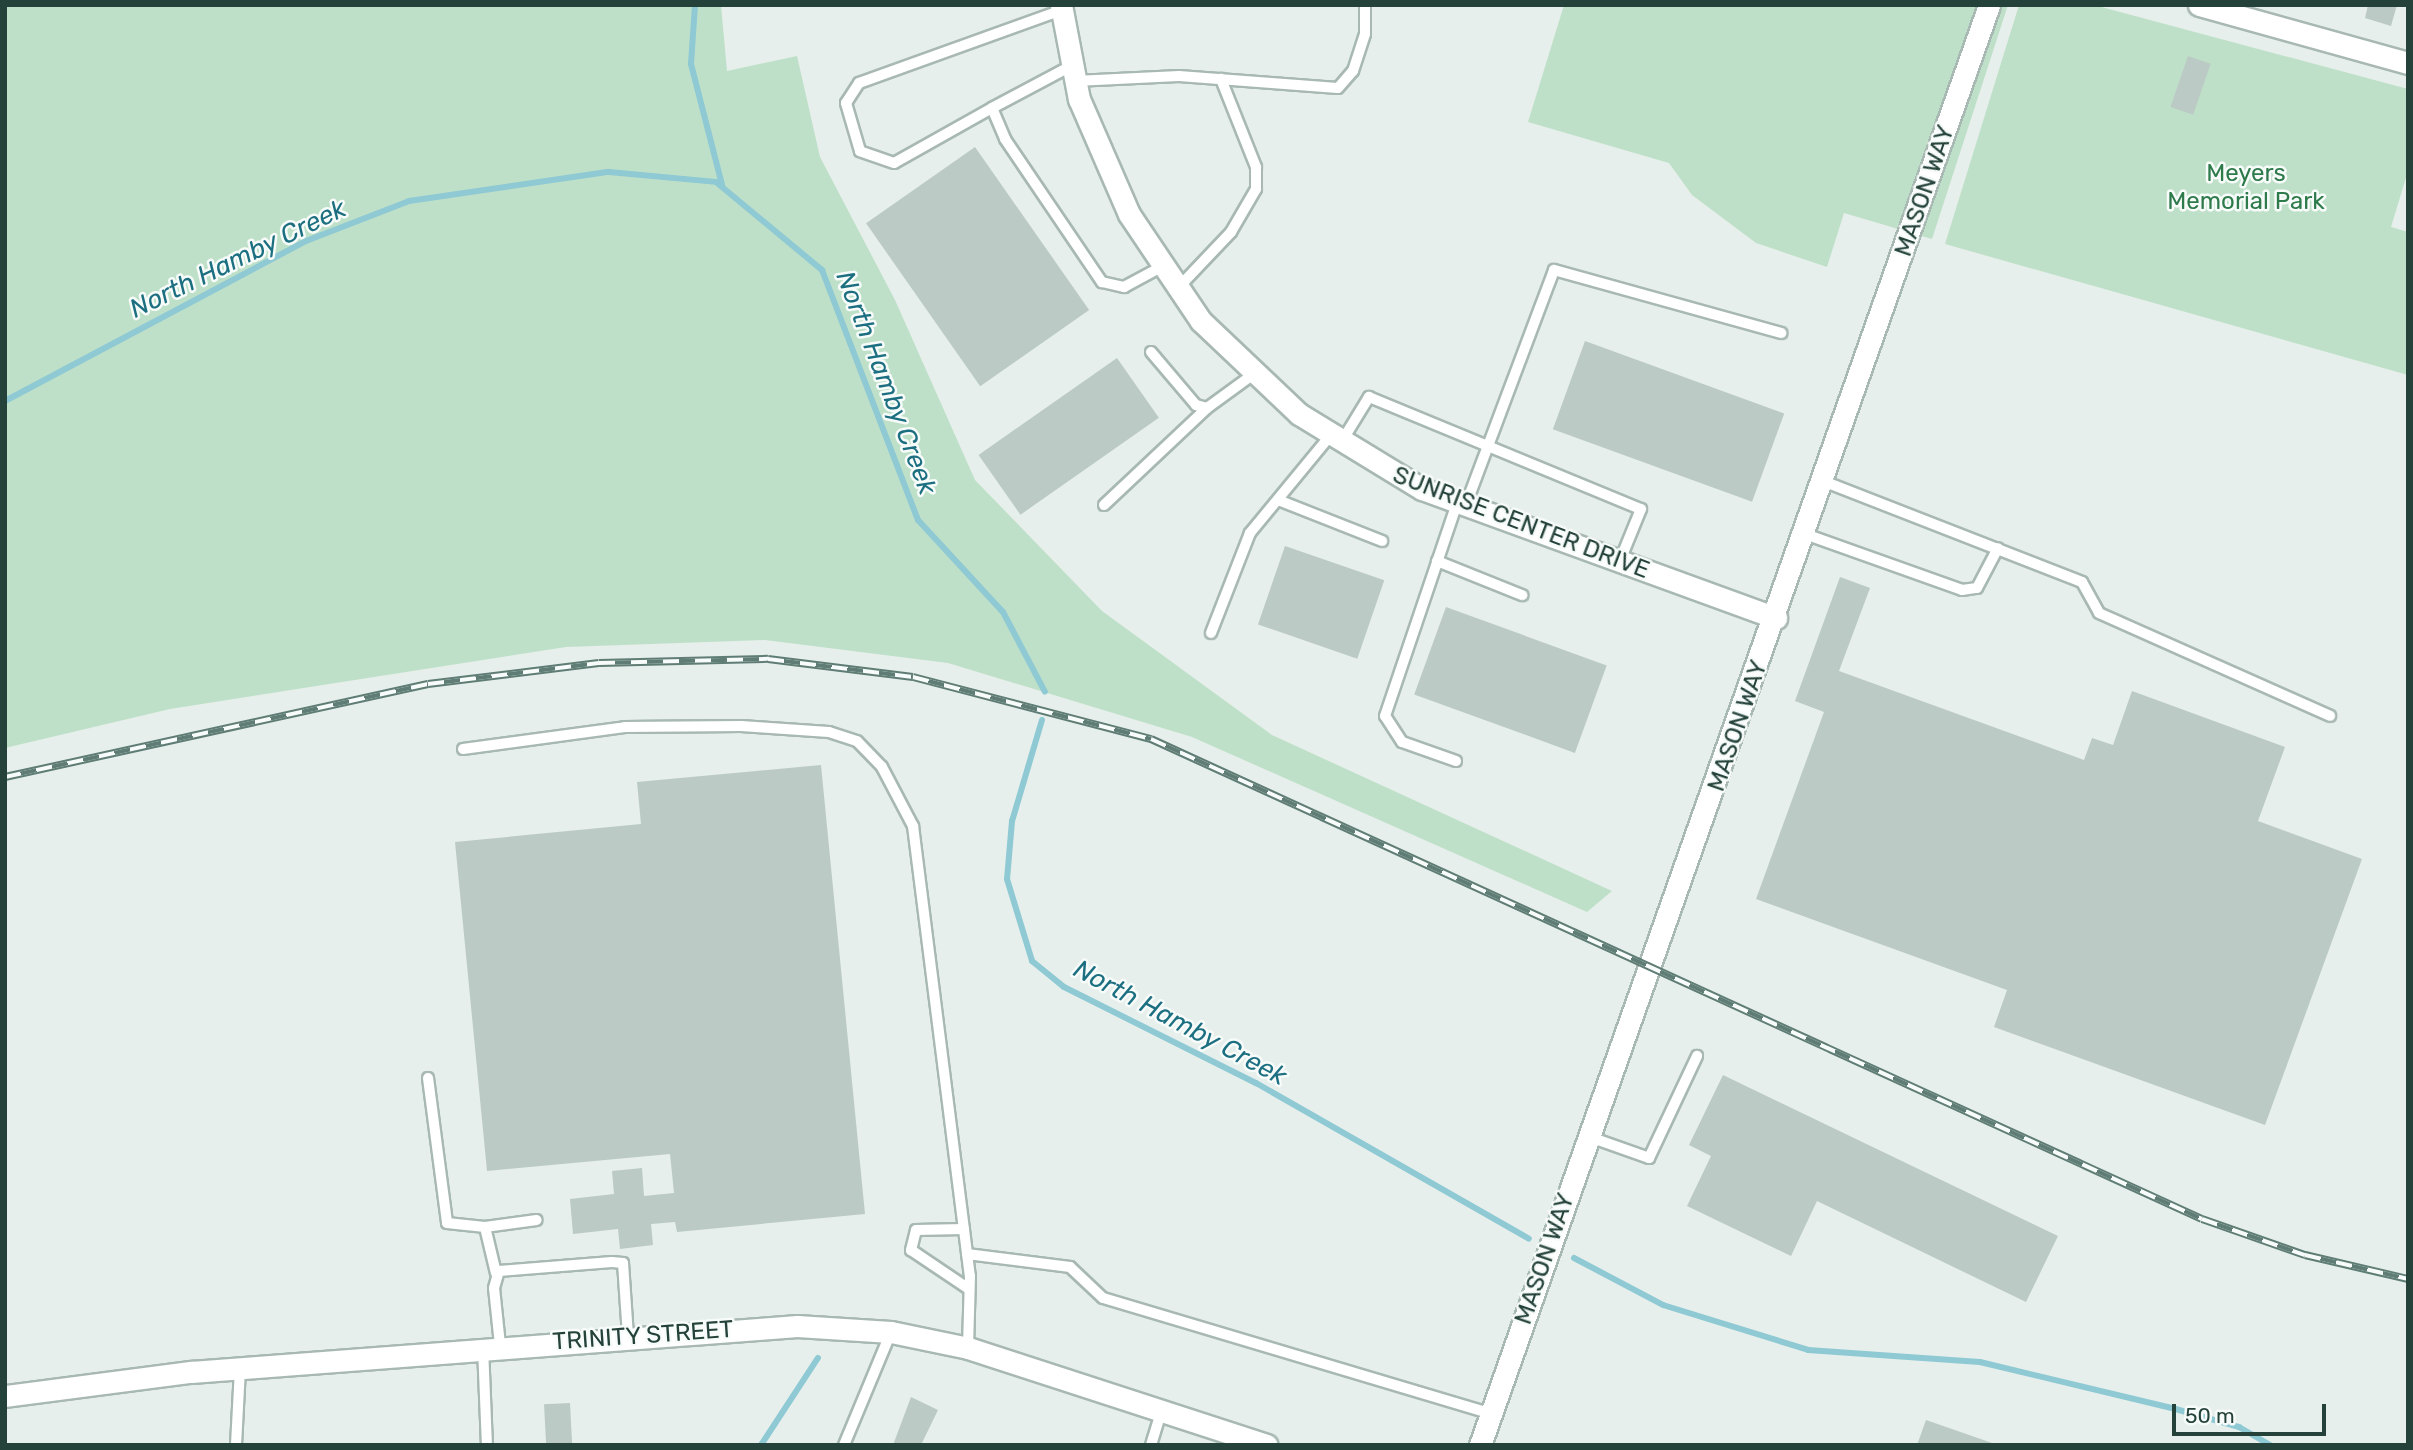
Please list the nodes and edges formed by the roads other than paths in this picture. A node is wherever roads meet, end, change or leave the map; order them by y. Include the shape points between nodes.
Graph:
1 (1365, 5) edge
2 (1989, 5) edge
3 (2199, 5) edge
4 (1062, 7) edge
5 (2408, 63) edge
6 (1073, 74) junction
7 (1221, 79) junction
8 (992, 108) junction
9 (1161, 267) junction
10 (1177, 289) junction
11 (1781, 332) dead end
12 (1151, 352) dead end
13 (1255, 373) junction
14 (1207, 408) junction
15 (1335, 440) junction
16 (1487, 449) junction
17 (1824, 481) junction
18 (1279, 500) junction
19 (1104, 505) dead end
20 (1461, 505) junction
21 (1805, 534) junction
22 (1382, 541) dead end
23 (1998, 548) junction
24 (1437, 561) junction
25 (1619, 563) junction
26 (1522, 594) dead end
27 (1776, 618) junction
28 (1211, 633) dead end
29 (2330, 716) dead end
30 (463, 749) dead end
31 (1456, 761) dead end
32 (1698, 1056) dead end
33 (428, 1078) dead end
34 (1587, 1136) junction
35 (537, 1220) dead end
36 (485, 1227) junction
37 (964, 1229) junction
38 (967, 1254) junction
39 (496, 1273) junction
40 (969, 1289) junction
41 (891, 1332) junction
42 (628, 1336) junction
43 (492, 1346) junction
44 (968, 1348) junction
45 (240, 1368) junction
46 (5, 1396) edge
47 (1162, 1408) junction
48 (1491, 1414) junction
49 (236, 1445) edge
50 (487, 1445) edge
51 (844, 1445) edge
52 (1151, 1445) edge
53 (1267, 1445) edge
54 (1480, 1445) edge

1 - 7 lane via 1365,34 1353,71 1338,88
2 - 17 street, MASON WAY
3 - 5 street
4 - 6 street, SUNRISE CENTER DRIVE
4 - 8 lane via 859,83 846,103 860,151 894,163
6 - 7 lane
6 - 8 lane
6 - 9 street, SUNRISE CENTER DRIVE via 1100,157
7 - 10 lane via 1256,167 1256,190 1231,232
8 - 9 lane via 1005,139 1102,282 1124,287
9 - 10 street, SUNRISE CENTER DRIVE
10 - 13 street, SUNRISE CENTER DRIVE
11 - 16 lane via 1554,270
12 - 14 lane via 1196,405
13 - 14 lane
13 - 15 street, SUNRISE CENTER DRIVE
14 - 19 lane
15 - 16 lane via 1369,397
15 - 18 lane
15 - 20 street, SUNRISE CENTER DRIVE
16 - 20 lane
16 - 25 lane via 1641,509
17 - 21 street, MASON WAY
17 - 23 lane
18 - 22 lane
18 - 28 lane via 1234,564
20 - 24 lane
20 - 25 street, SUNRISE CENTER DRIVE
21 - 23 lane via 1962,590 1977,588
21 - 27 street, MASON WAY
23 - 29 lane via 2082,582 2099,612
24 - 26 lane
24 - 31 lane via 1385,716 1402,742
25 - 27 street, SUNRISE CENTER DRIVE
27 - 34 street, MASON WAY via 1654,965
30 - 37 lane via 625,727 754,727 829,732 857,741 882,767 913,826
32 - 34 lane via 1649,1157
33 - 36 lane via 443,1217 452,1227
34 - 48 street, MASON WAY
35 - 36 lane
36 - 39 lane
37 - 38 lane
37 - 40 lane via 916,1230 911,1250
38 - 40 lane
38 - 48 lane via 1070,1267 1102,1298
39 - 42 lane via 622,1264
39 - 43 lane
40 - 44 lane
41 - 42 street, TRINITY STREET via 797,1326
41 - 44 street, TRINITY STREET
41 - 51 lane
42 - 43 street, TRINITY STREET
43 - 45 street, TRINITY STREET
43 - 50 lane
44 - 47 street, TRINITY STREET
45 - 46 street, TRINITY STREET
45 - 49 lane
47 - 52 lane
47 - 53 street, TRINITY STREET
48 - 54 street, MASON WAY

